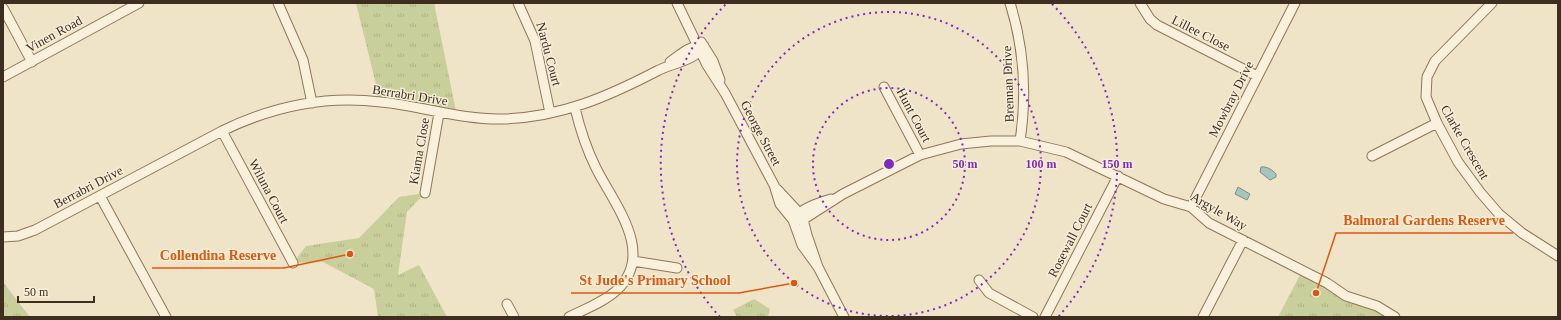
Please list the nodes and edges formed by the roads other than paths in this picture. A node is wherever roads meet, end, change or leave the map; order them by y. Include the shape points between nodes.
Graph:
1 (139, 3) edge
2 (278, 3) edge
3 (518, 3) edge
4 (677, 3) edge
5 (1010, 3) edge
6 (1140, 3) edge
7 (1295, 3) edge
8 (1492, 3) edge
9 (3, 8) edge
10 (700, 48) junction
11 (32, 62) junction
12 (1258, 76) junction
13 (3, 77) edge
14 (884, 87) dead end
15 (312, 103) junction
16 (575, 108) junction
17 (439, 113) junction
18 (550, 113) junction
19 (1437, 123) junction
20 (222, 131) junction
21 (1020, 141) junction
22 (920, 154) junction
23 (1372, 156) dead end
24 (1118, 176) junction
25 (774, 185) junction
26 (425, 193) dead end
27 (100, 196) junction
28 (1191, 207) junction
29 (802, 216) junction
30 (793, 220) junction
31 (3, 237) edge
32 (1242, 240) junction
33 (1558, 256) edge
34 (633, 261) junction
35 (293, 263) dead end
36 (818, 267) junction
37 (677, 268) dead end
38 (979, 280) dead end
39 (507, 304) dead end
40 (166, 317) edge
41 (514, 317) edge
42 (569, 317) edge
43 (844, 317) edge
44 (1033, 317) edge
45 (1045, 317) edge
46 (1203, 317) edge
47 (1395, 317) edge

1 - 11 street, Vinen Road
2 - 15 street via 301,54
3 - 18 street, Nardu Court via 534,41
4 - 10 street, George Street
5 - 21 street, Brennan Drive via 1022,60 1024,101
6 - 12 street, Lillee Close via 1150,19 1157,24
7 - 12 street, Mowbray Drive
8 - 19 street, Clarke Crescent via 1440,54 1430,69 1426,98
9 - 11 street
10 - 16 street, Berrabri Drive via 681,54 665,67 614,93
10 - 25 street, George Street via 716,68 725,93
11 - 13 street, Vinen Road
12 - 28 street, Mowbray Drive
14 - 22 street, Hunt Court
15 - 17 street, Berrabri Drive via 343,100 380,101
15 - 20 street, Berrabri Drive via 258,116
16 - 18 street, Berrabri Drive
16 - 34 street via 587,150 630,234 634,248
17 - 18 street, Berrabri Drive via 503,119
17 - 26 street, Kiama Close
19 - 23 street
19 - 33 street, Clarke Crescent via 1458,162 1486,200 1522,233
20 - 27 street, Berrabri Drive
20 - 35 street, Wiluna Court
21 - 22 street, Argyle Way via 972,142
21 - 24 street, Argyle Way via 1066,152
22 - 29 street, Argyle Way via 843,194 813,205
24 - 28 street, Argyle Way via 1164,199
24 - 45 street, Rosewall Court
25 - 29 street, George Street
25 - 30 street, George Street via 780,204
27 - 31 street, Berrabri Drive via 35,230 18,236
27 - 40 street
28 - 32 street, Argyle Way via 1209,223
29 - 30 street
29 - 36 street, George Street
30 - 36 street, George Street via 802,245
32 - 46 street
32 - 47 street, Argyle Way via 1327,283 1346,296 1377,306
34 - 37 street
34 - 42 street via 630,271 617,290
36 - 43 street, George Street
38 - 44 street via 989,293
39 - 41 street

